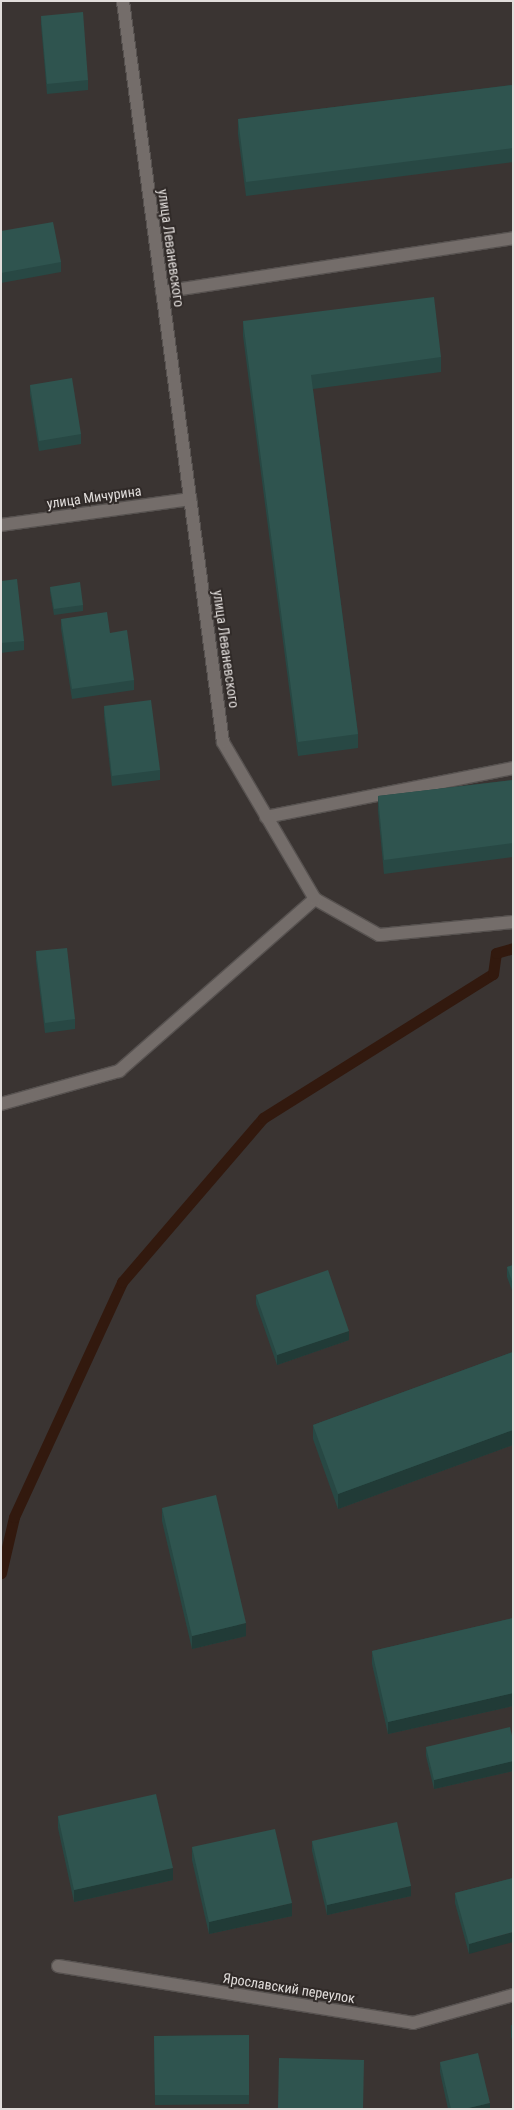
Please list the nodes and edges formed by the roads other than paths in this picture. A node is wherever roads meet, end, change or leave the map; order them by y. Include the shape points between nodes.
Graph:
1 (123, 1) edge
2 (513, 238) edge
3 (162, 292) junction
4 (190, 499) junction
5 (1, 525) edge
6 (513, 768) edge
7 (266, 816) junction
8 (315, 899) junction
9 (513, 922) edge
10 (1, 1104) edge
11 (58, 1966) dead end
12 (513, 1995) edge

1 - 3 street, улица Леваневского
2 - 3 street
3 - 4 street, улица Леваневского
4 - 5 street, улица Мичурина
4 - 7 street, улица Леваневского via 223,742
6 - 7 street
7 - 8 street, улица Леваневского
8 - 9 street via 379,935
8 - 10 street via 120,1071
11 - 12 street, Ярославский переулок via 413,2023

